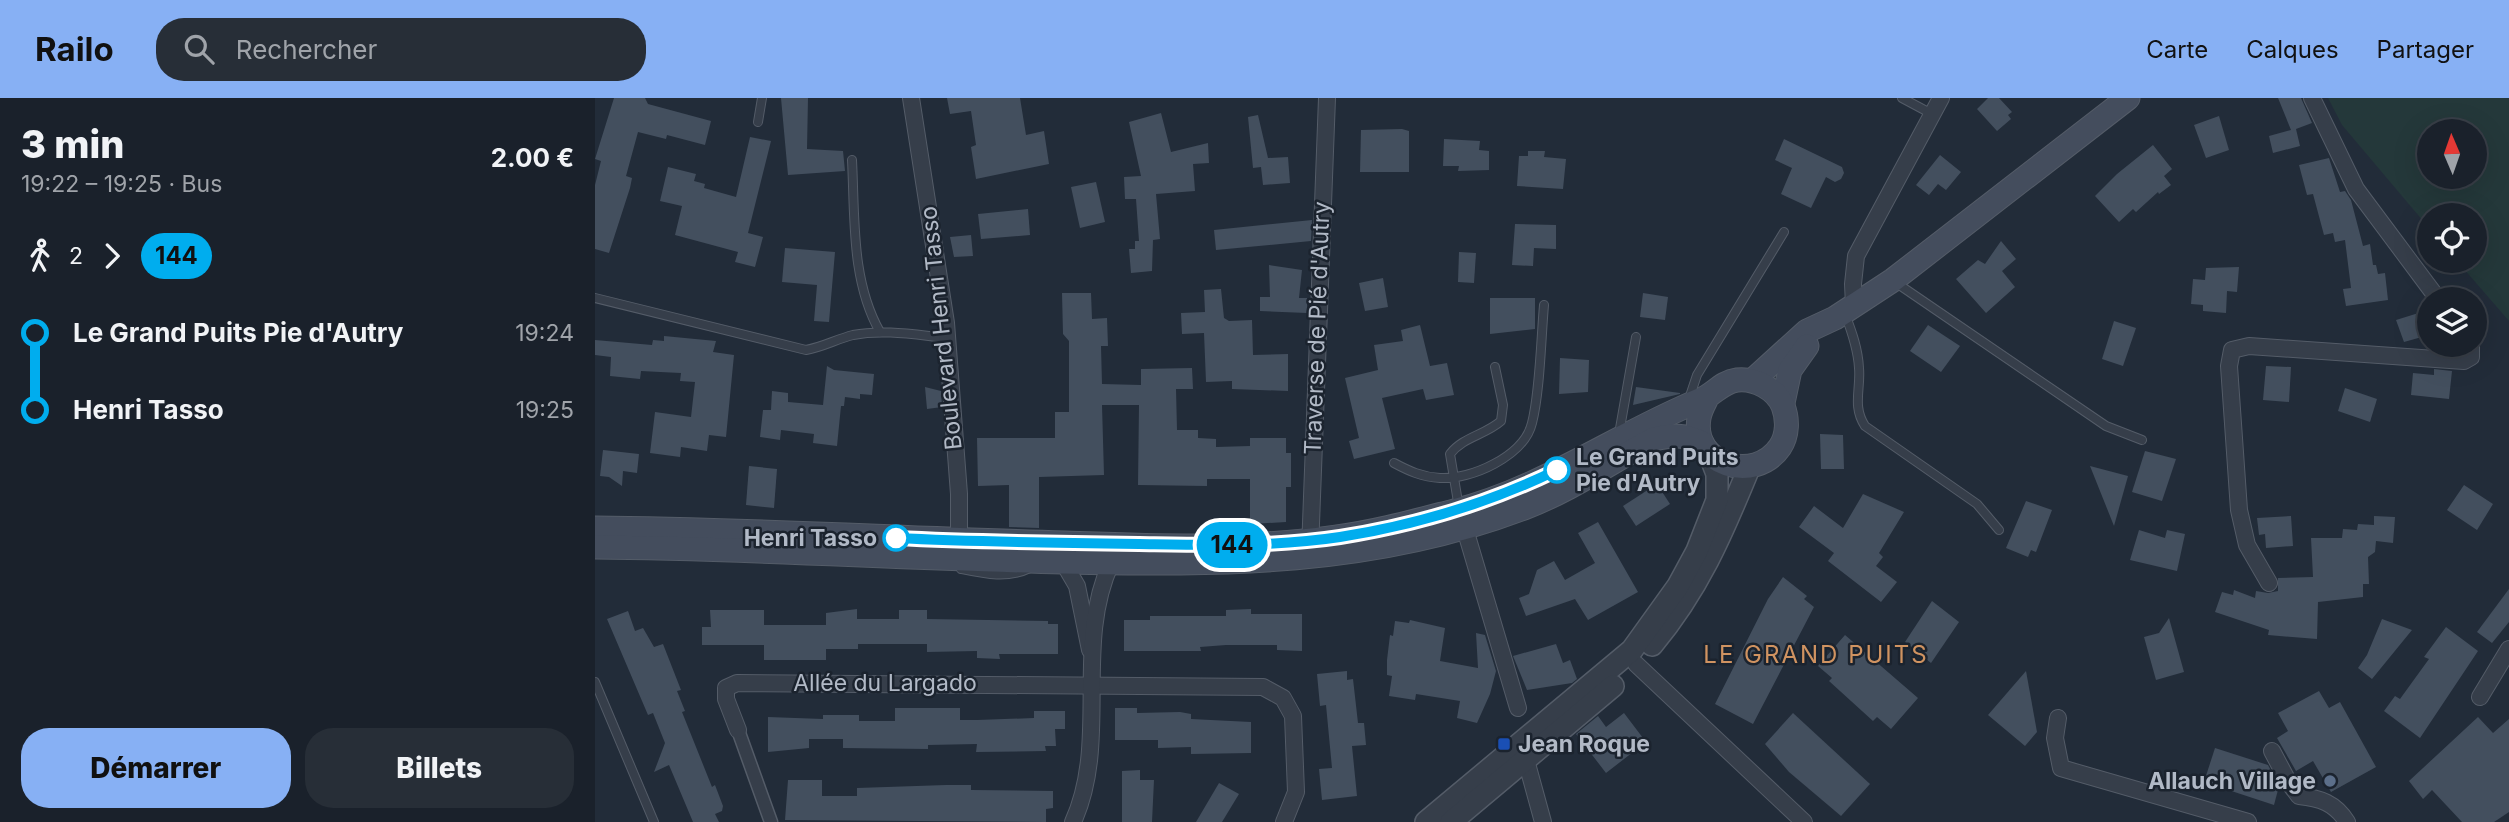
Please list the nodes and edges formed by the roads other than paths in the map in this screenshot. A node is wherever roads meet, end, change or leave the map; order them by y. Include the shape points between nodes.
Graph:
1 (762, 98) edge
2 (911, 98) edge
3 (1327, 98) edge
4 (1902, 98) edge
5 (1941, 98) edge
6 (2129, 98) edge
7 (2312, 98) edge
8 (1932, 114) junction
9 (758, 122) dead end
10 (852, 160) dead end
11 (1784, 232) dead end
12 (1893, 280) junction
13 (2429, 287) edge
14 (595, 298) edge
15 (1544, 304) dead end
16 (1845, 312) junction
17 (880, 332) junction
18 (1636, 337) dead end
19 (947, 338) junction
20 (2417, 357) edge
21 (2418, 357) edge
22 (2471, 357) edge
23 (1495, 367) dead end
24 (1753, 380) junction
25 (1697, 401) junction
26 (1783, 403) junction
27 (2142, 440) dead end
28 (1705, 448) junction
29 (1618, 449) junction
30 (1394, 463) dead end
31 (1749, 468) junction
32 (1453, 477) junction
33 (1462, 519) junction
34 (595, 528) edge
35 (1999, 530) dead end
36 (1087, 544) junction
37 (595, 547) edge
38 (959, 550) junction
39 (1310, 550) junction
40 (917, 558) junction
41 (1053, 562) junction
42 (1111, 563) junction
43 (2269, 583) dead end
44 (2509, 649) edge
45 (1090, 650) junction
46 (1636, 664) junction
47 (595, 682) edge
48 (1090, 684) junction
49 (2480, 698) dead end
50 (1518, 708) dead end
51 (2058, 718) dead end
52 (738, 730) joint
53 (2273, 751) dead end
54 (1526, 760) junction
55 (654, 822) edge
56 (771, 822) edge
57 (1073, 822) edge
58 (1284, 822) edge
59 (1426, 822) edge
60 (1451, 822) edge
61 (1543, 822) edge
62 (1804, 822) edge
63 (2248, 822) edge
64 (2347, 822) edge

1 - 9 lane
2 - 19 street, Boulevard Henri Tasso
3 - 39 street, Traverse de Pié d'Autry
4 - 8 lane
5 - 8 street
6 - 12 main road
7 - 13 street via 2356,189
8 - 16 street via 1856,256
10 - 17 lane via 859,270 867,309
11 - 25 lane via 1697,375
12 - 16 main road
12 - 27 lane via 2106,426
14 - 17 lane via 806,350
15 - 32 lane via 1532,424 1523,443 1500,460
16 - 24 main road via 1807,331
16 - 26 main road via 1807,346 1790,370
16 - 35 lane via 1860,370 1858,415 1865,426 1977,504
17 - 19 lane
18 - 29 lane
19 - 38 street, Boulevard Henri Tasso
20 - 43 street via 2249,346 2232,350 2229,366 2239,510 2247,545
21 - 22 street
23 - 32 lane via 1503,405 1501,421 1458,444 1450,454
24 - 25 main road via 1735,380
24 - 26 main road via 1770,388
25 - 28 main road
25 - 29 main road
26 - 31 main road via 1788,424 1783,444 1769,460
28 - 29 main road via 1692,437 1672,435
28 - 31 main road via 1720,462
28 - 59 street via 1717,474 1717,500 1678,586 1632,650
29 - 33 main road via 1513,491
30 - 32 lane via 1415,474
31 - 46 street via 1682,609
32 - 33 lane
33 - 39 main road via 1345,536
33 - 50 street
34 - 38 main road via 688,529
36 - 38 main road
36 - 39 main road
36 - 41 street
36 - 42 street
37 - 40 main road
38 - 40 main road
38 - 41 main road
39 - 42 main road via 1243,563
40 - 41 lane via 1016,575
41 - 42 main road
41 - 45 street via 1077,586
42 - 45 street via 1101,585
44 - 49 street
45 - 48 street
46 - 54 street
46 - 62 street
47 - 55 lane
48 - 52 street, Allée du Largado via 737,683 726,688 726,699
48 - 57 street via 1087,770
48 - 58 street via 1263,687 1283,698 1293,716 1296,792
51 - 63 street via 2055,738 2061,768
52 - 56 street
53 - 64 street via 2299,796 2320,799 2340,811
54 - 60 street
54 - 61 street

